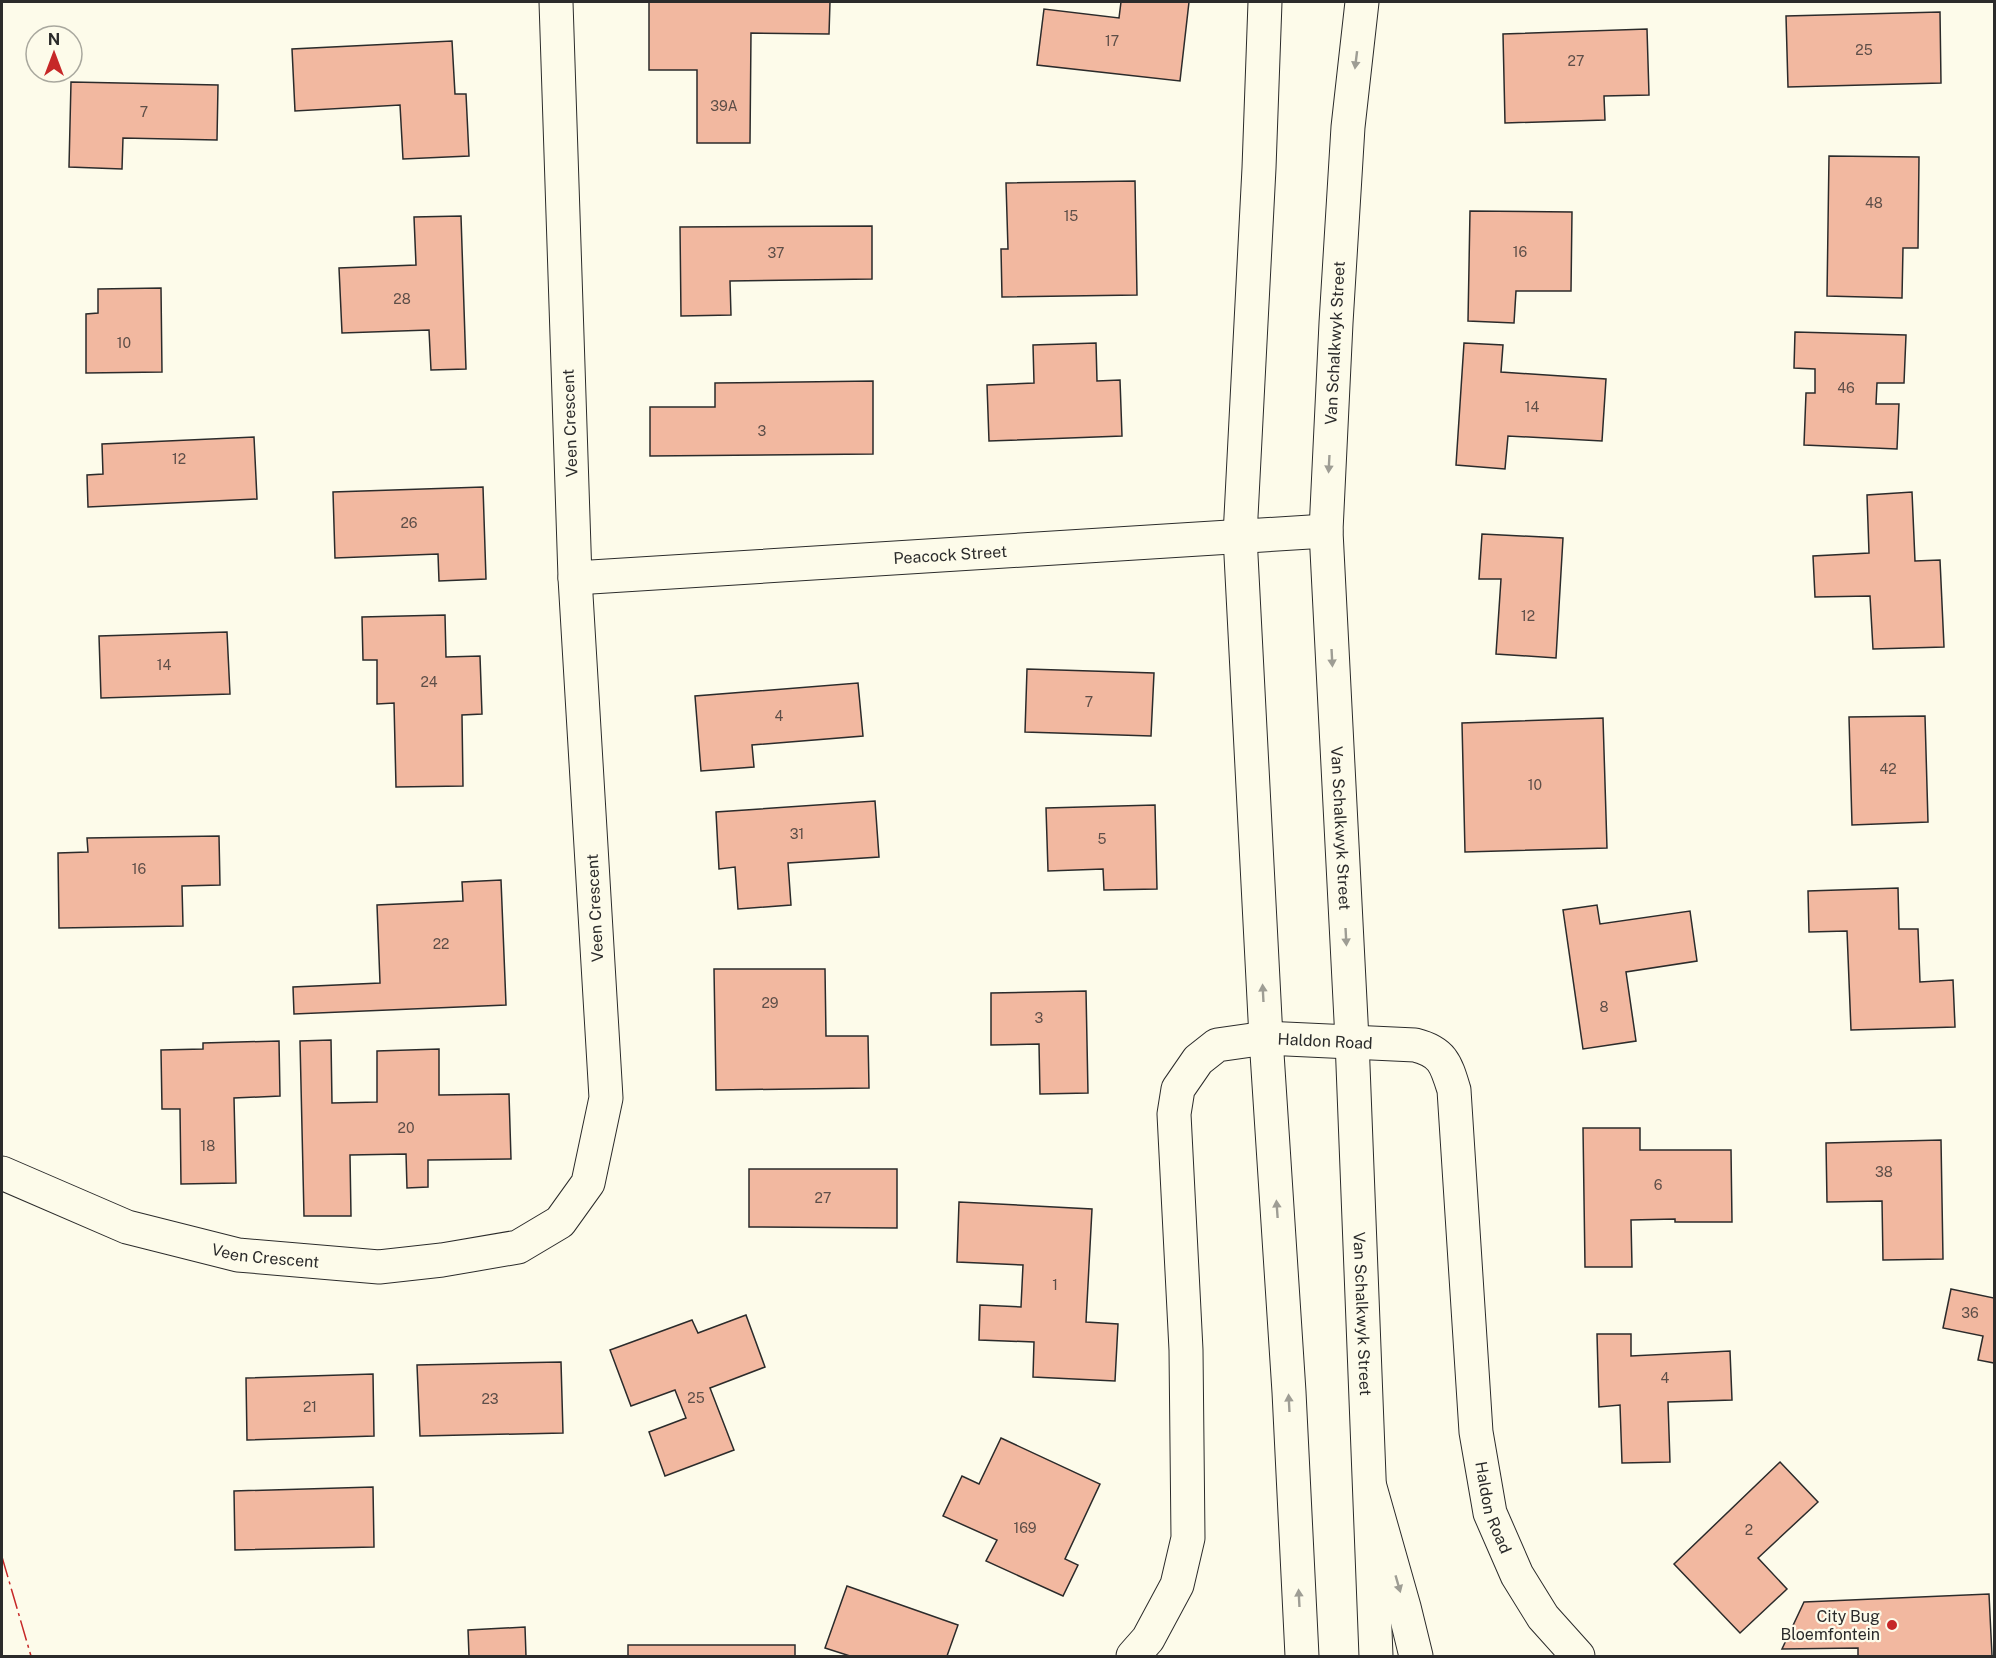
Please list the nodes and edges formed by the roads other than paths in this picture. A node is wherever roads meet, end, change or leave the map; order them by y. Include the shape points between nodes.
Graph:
1 (556, 2) edge
2 (1265, 2) edge
3 (1362, 2) edge
4 (1326, 531) junction
5 (1240, 536) junction
6 (575, 578) junction
7 (1266, 1038) junction
8 (1352, 1040) junction
9 (2, 1173) edge
10 (1370, 1487) junction
11 (1133, 1656) edge
12 (1302, 1656) edge
13 (1376, 1656) edge
14 (1416, 1656) edge
15 (1578, 1656) edge

1 - 6 main road, Veen Crescent
2 - 5 main road
3 -> 4 main road, Van Schalkwyk Street via 1348,128
4 - 5 main road, Peacock Street
4 -> 8 main road, Van Schalkwyk Street
5 - 6 main road, Peacock Street
7 -> 5 main road
6 - 9 main road, Veen Crescent via 606,1098 588,1183 560,1222 518,1247 379,1267 238,1255 127,1227
7 - 8 main road, Haldon Road
7 - 11 main road, Haldon Road via 1217,1045 1198,1060 1178,1089 1174,1114 1186,1350 1188,1538 1177,1585 1148,1639
12 -> 7 main road
8 - 10 main road, Van Schalkwyk Street
8 - 15 main road, Haldon Road via 1415,1045 1430,1049 1445,1062 1454,1090 1476,1432 1490,1513 1522,1583 1543,1617
10 - 13 main road, Van Schalkwyk Street
10 -> 14 main road

